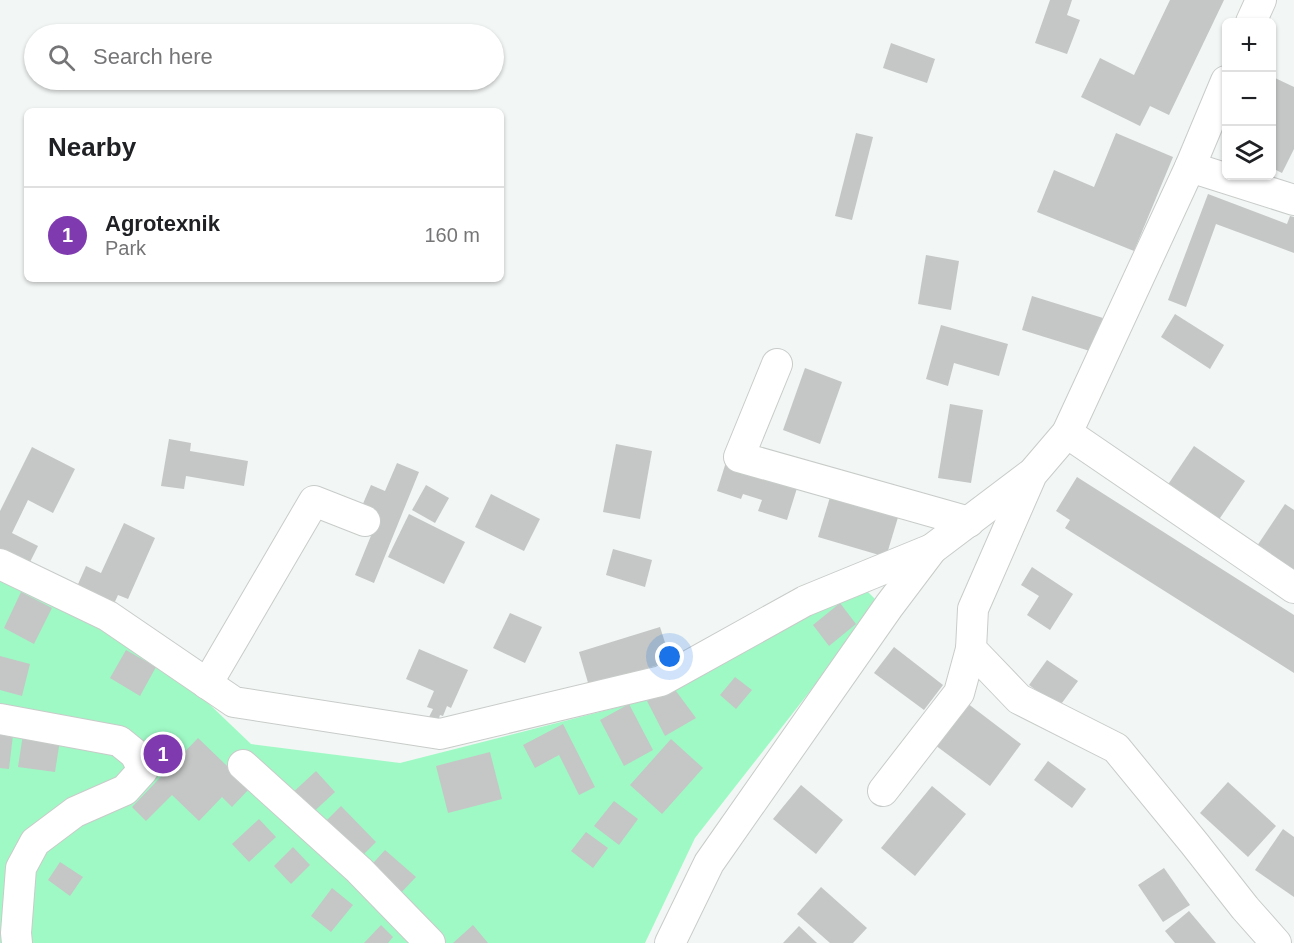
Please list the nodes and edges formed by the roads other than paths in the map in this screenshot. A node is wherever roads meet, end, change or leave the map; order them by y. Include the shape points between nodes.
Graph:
1 (1261, 0) edge
2 (1253, 18) edge
3 (1222, 92) edge
4 (1190, 166) junction
5 (1294, 200) edge
6 (777, 364) dead end
7 (1067, 433) junction
8 (1032, 474) junction
9 (365, 521) dead end
10 (969, 522) junction
11 (932, 549) junction
12 (0, 564) edge
13 (1294, 588) edge
14 (971, 649) junction
15 (207, 684) junction
16 (0, 719) edge
17 (243, 765) dead end
18 (884, 791) dead end
19 (17, 943) edge
20 (430, 943) edge
21 (670, 943) edge
22 (1276, 943) edge

1 - 2 street
3 - 4 street
4 - 5 street
4 - 7 street
6 - 10 street via 739,457
7 - 8 street
7 - 13 street
8 - 10 street
8 - 14 street via 973,609
9 - 15 street via 314,501
10 - 11 street
11 - 15 street via 805,601 661,681 440,734 234,702
11 - 21 street via 709,863
12 - 15 street via 108,616
14 - 18 street via 959,693
14 - 22 street via 1019,699 1116,748
16 - 19 street via 119,741 135,754 142,770 125,790 75,813 35,842 21,867
17 - 20 street via 359,870

